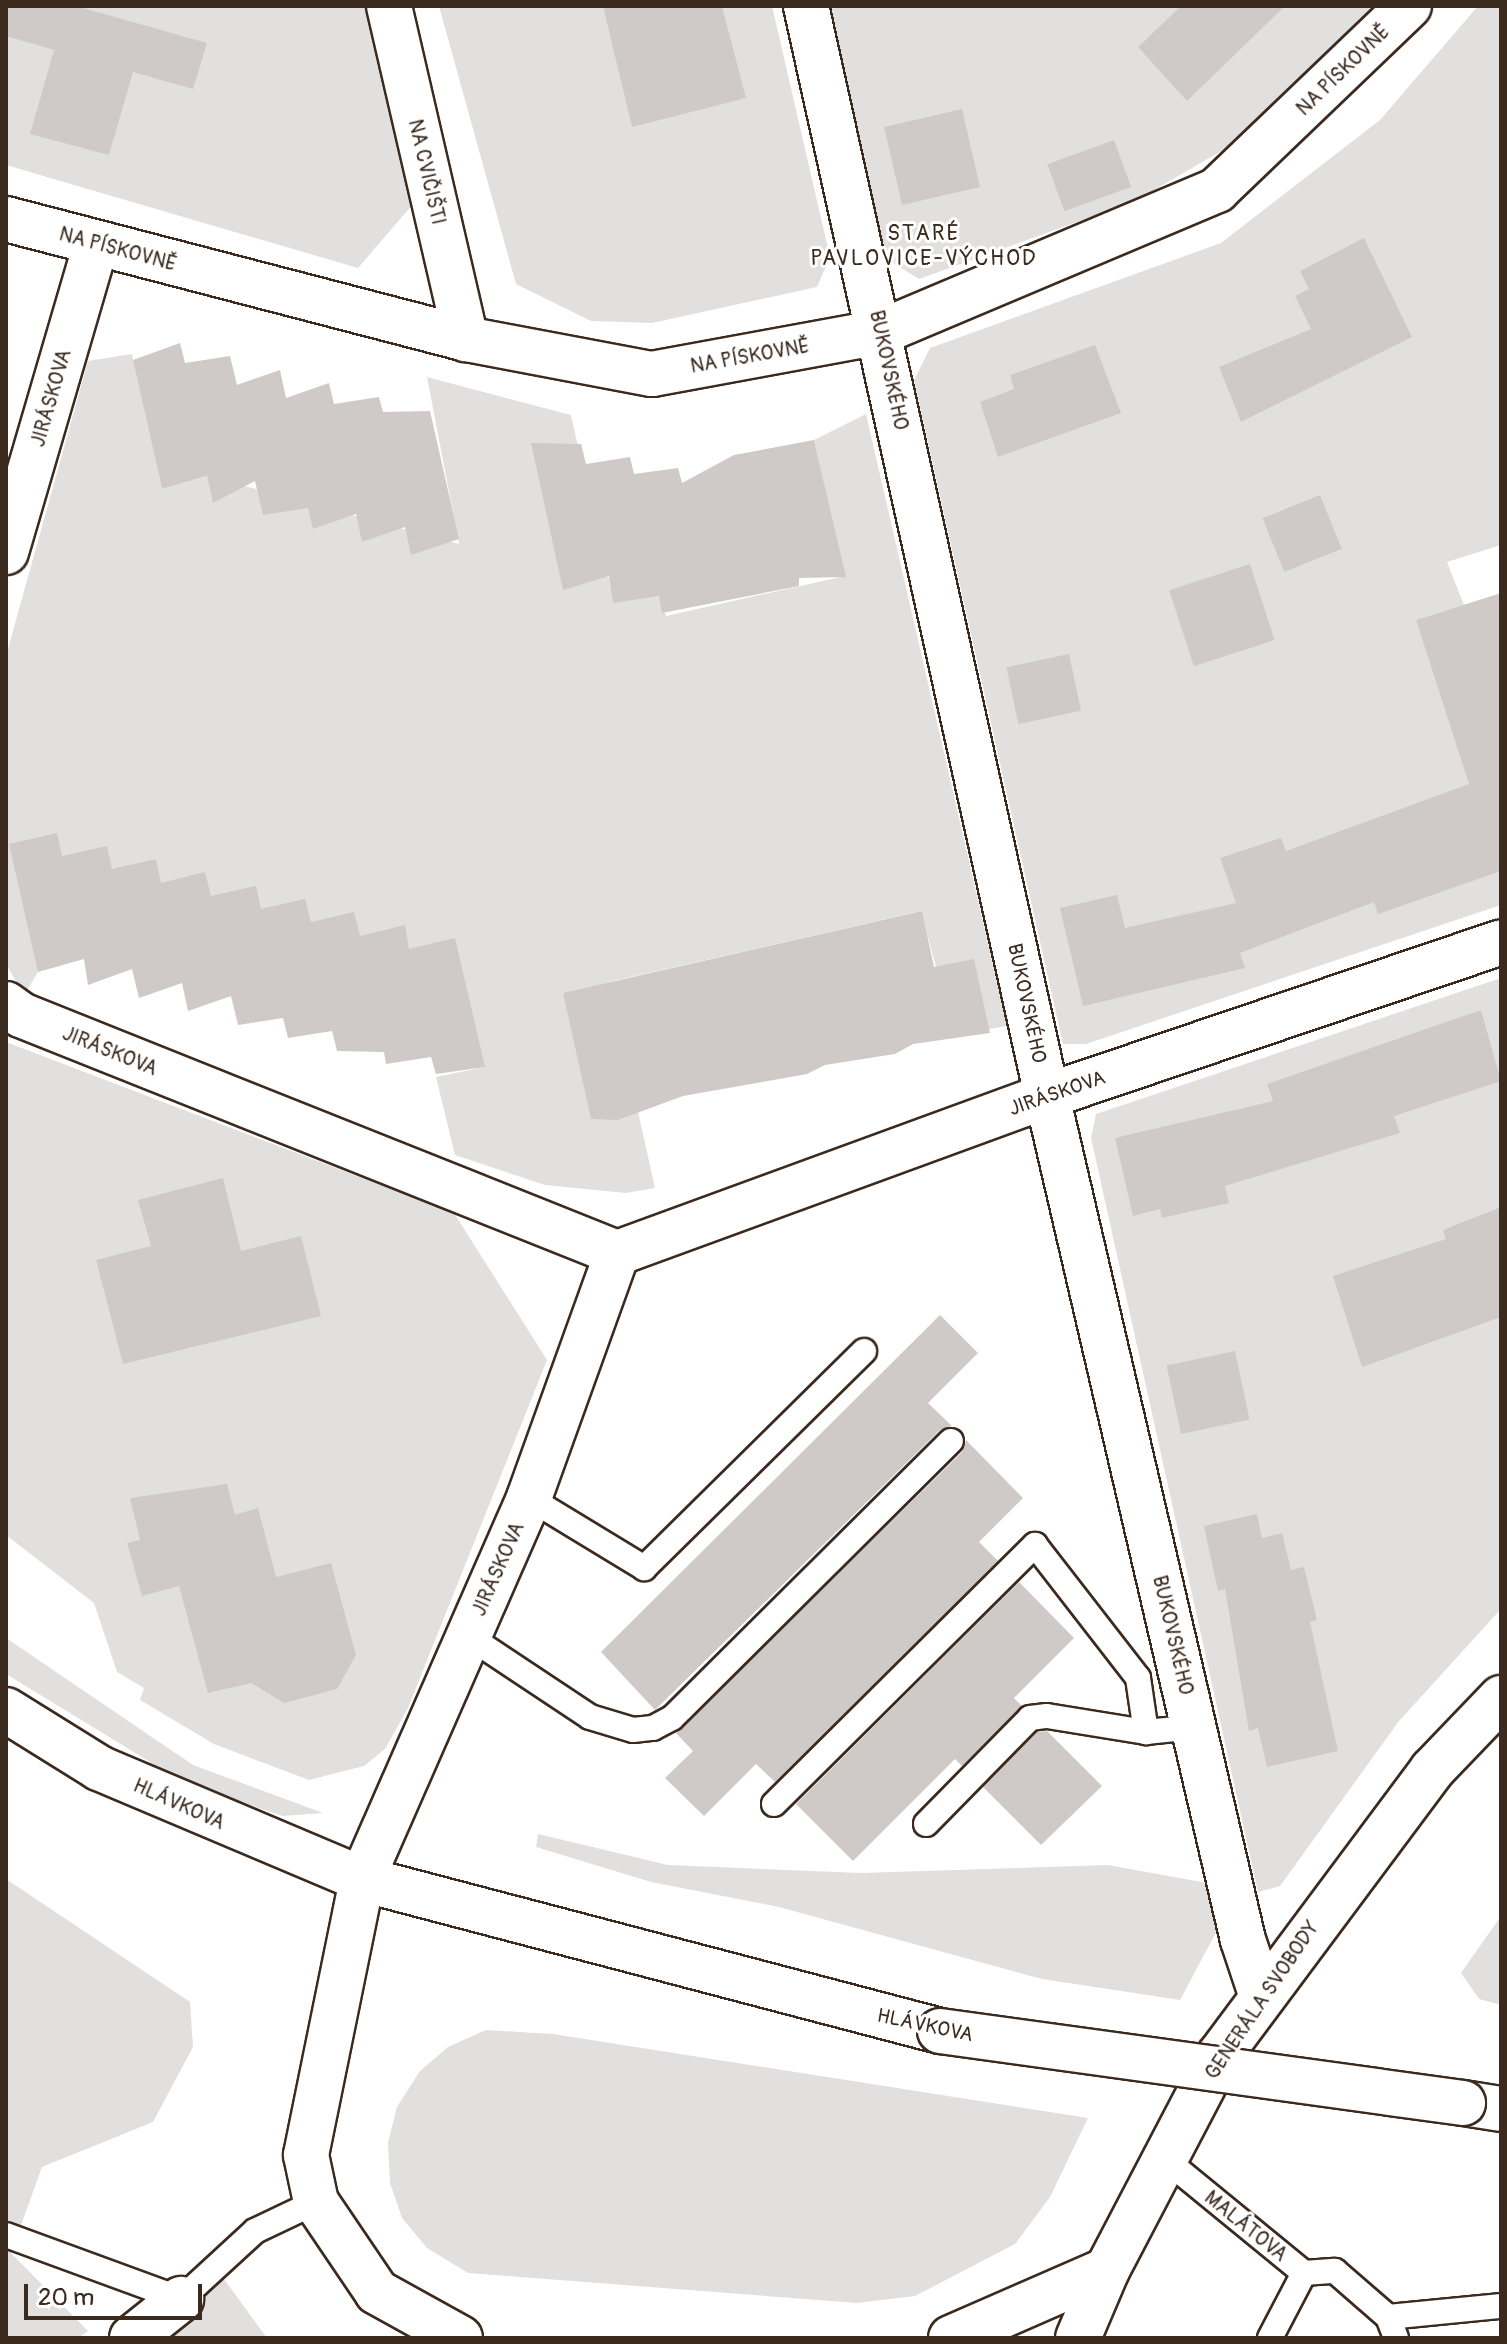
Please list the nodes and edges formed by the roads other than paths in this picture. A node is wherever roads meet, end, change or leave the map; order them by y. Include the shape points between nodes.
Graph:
1 (389, 6) edge
2 (806, 6) edge
3 (1409, 6) edge
4 (6, 219) edge
5 (96, 244) junction
6 (881, 332) junction
7 (466, 339) junction
8 (6, 552) edge
9 (1501, 942) edge
10 (6, 1004) edge
11 (1047, 1096) junction
12 (617, 1253) junction
13 (864, 1351) dead end
14 (951, 1441) dead end
15 (529, 1498) junction
16 (468, 1636) junction
17 (1501, 1698) edge
18 (6, 1710) edge
19 (1194, 1727) junction
20 (1146, 1732) junction
21 (774, 1804) dead end
22 (926, 1824) dead end
23 (362, 1879) junction
24 (1262, 1997) junction
25 (1482, 2106) edge
26 (1166, 2160) junction
27 (316, 2202) junction
28 (6, 2235) edge
29 (1107, 2270) junction
30 (1304, 2273) junction
31 (181, 2299) junction
32 (1501, 2306) edge
33 (1392, 2327) edge
34 (132, 2338) edge
35 (460, 2338) edge
36 (951, 2338) edge
37 (1078, 2338) edge
38 (1270, 2338) edge

1 - 7 street, NA CVIČIŠTI
2 - 6 street, BUKOVSKÉHO
3 - 6 street, NA PÍSKOVNĚ via 1217,190
4 - 5 street, NA PÍSKOVNĚ
5 - 7 street, NA PÍSKOVNĚ
5 - 8 street, JIRÁSKOVA
6 - 7 street, NA PÍSKOVNĚ via 652,374
6 - 11 street, BUKOVSKÉHO
9 - 11 street, JIRÁSKOVA
10 - 12 street, JIRÁSKOVA via 21,1015
11 - 12 street, JIRÁSKOVA
11 - 19 street, BUKOVSKÉHO
12 - 15 street, JIRÁSKOVA
13 - 15 lane via 644,1568
14 - 16 lane via 672,1718 653,1728 633,1730 590,1717
15 - 16 street, JIRÁSKOVA
16 - 23 street, JIRÁSKOVA
17 - 24 street, GENERÁLA SVOBODY via 1432,1770
18 - 23 street, HLÁVKOVA via 99,1768
19 - 20 lane
19 - 24 street, BUKOVSKÉHO via 1243,1940
20 - 21 lane via 1138,1678 1035,1545
20 - 22 lane via 1047,1716 1030,1718
23 - 25 street, HLÁVKOVA, bridge via 940,2031
23 - 27 street via 306,2155
24 - 26 street, GENERÁLA SVOBODY via 1219,2056
26 - 29 street, GENERÁLA SVOBODY
26 - 30 lane, MALÁTOVA
27 - 31 lane via 255,2231
27 - 35 street via 377,2292
28 - 31 lane
29 - 36 street
29 - 37 street, GENERÁLA SVOBODY
30 - 33 lane, MALÁTOVA via 1335,2271
30 - 38 lane
31 - 34 street
32 - 33 lane

